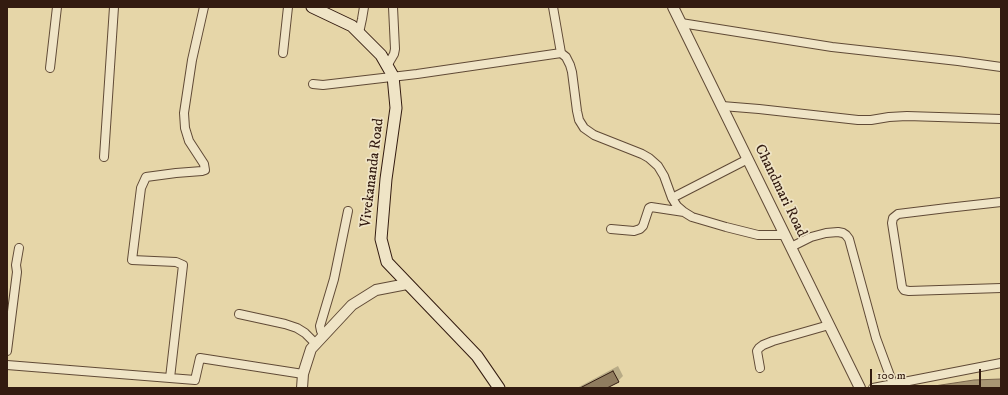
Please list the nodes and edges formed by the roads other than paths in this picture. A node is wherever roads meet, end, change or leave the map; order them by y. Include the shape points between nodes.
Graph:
1 (57, 7) edge
2 (114, 7) edge
3 (204, 7) edge
4 (288, 7) edge
5 (312, 7) edge
6 (364, 7) edge
7 (393, 7) edge
8 (553, 7) edge
9 (673, 7) edge
10 (681, 24) junction
11 (359, 33) junction
12 (283, 53) dead end
13 (560, 53) junction
14 (1001, 67) edge
15 (50, 68) dead end
16 (390, 71) junction
17 (314, 84) dead end
18 (722, 106) junction
19 (1001, 119) edge
20 (104, 157) dead end
21 (748, 159) junction
22 (672, 198) junction
23 (1001, 202) edge
24 (348, 211) dead end
25 (684, 212) junction
26 (611, 229) dead end
27 (785, 235) junction
28 (791, 247) junction
29 (20, 248) dead end
30 (407, 284) junction
31 (1001, 288) edge
32 (239, 314) dead end
33 (829, 325) junction
34 (324, 335) junction
35 (316, 344) junction
36 (7, 352) edge
37 (1001, 363) edge
38 (7, 365) edge
39 (760, 368) dead end
40 (303, 374) junction
41 (170, 378) junction
42 (893, 384) junction
43 (302, 388) edge
44 (499, 388) edge
45 (860, 388) edge
46 (873, 388) edge

1 - 15 street
2 - 20 street
3 - 41 street via 184,113 189,140 205,170 146,177 141,188 132,260 183,264
4 - 12 street
5 - 11 main road, Vivekananda Road via 352,26
6 - 11 street
7 - 16 street via 395,49
8 - 13 street
9 - 10 street, Chandmari Road
10 - 14 street via 832,47
10 - 18 street, Chandmari Road
11 - 16 main road, Vivekananda Road via 381,55
13 - 16 street via 417,74
13 - 22 street via 566,57 570,65 579,120 584,128 594,135 649,158 664,176
16 - 17 street
16 - 30 main road, Vivekananda Road via 396,108 381,238 387,262
18 - 19 street via 858,120 907,116
18 - 21 street, Chandmari Road
21 - 22 street
21 - 27 street, Chandmari Road
22 - 25 street
23 - 31 street via 898,214 892,223 904,290 908,292
24 - 34 street via 334,279 320,326
25 - 26 street via 651,207 640,229
25 - 27 street via 692,217 758,235
27 - 28 street, Chandmari Road
28 - 33 street, Chandmari Road
28 - 42 street via 826,233 843,233 849,239 876,338
29 - 36 street
30 - 34 street via 376,290 352,305
30 - 44 main road, Vivekananda Road via 477,356
32 - 35 street via 297,328
33 - 39 street via 763,345 757,351
33 - 45 street, Chandmari Road
34 - 35 street
35 - 40 street via 311,349
37 - 42 street
38 - 41 street
40 - 41 street via 200,358 195,380
40 - 43 street
42 - 46 street

